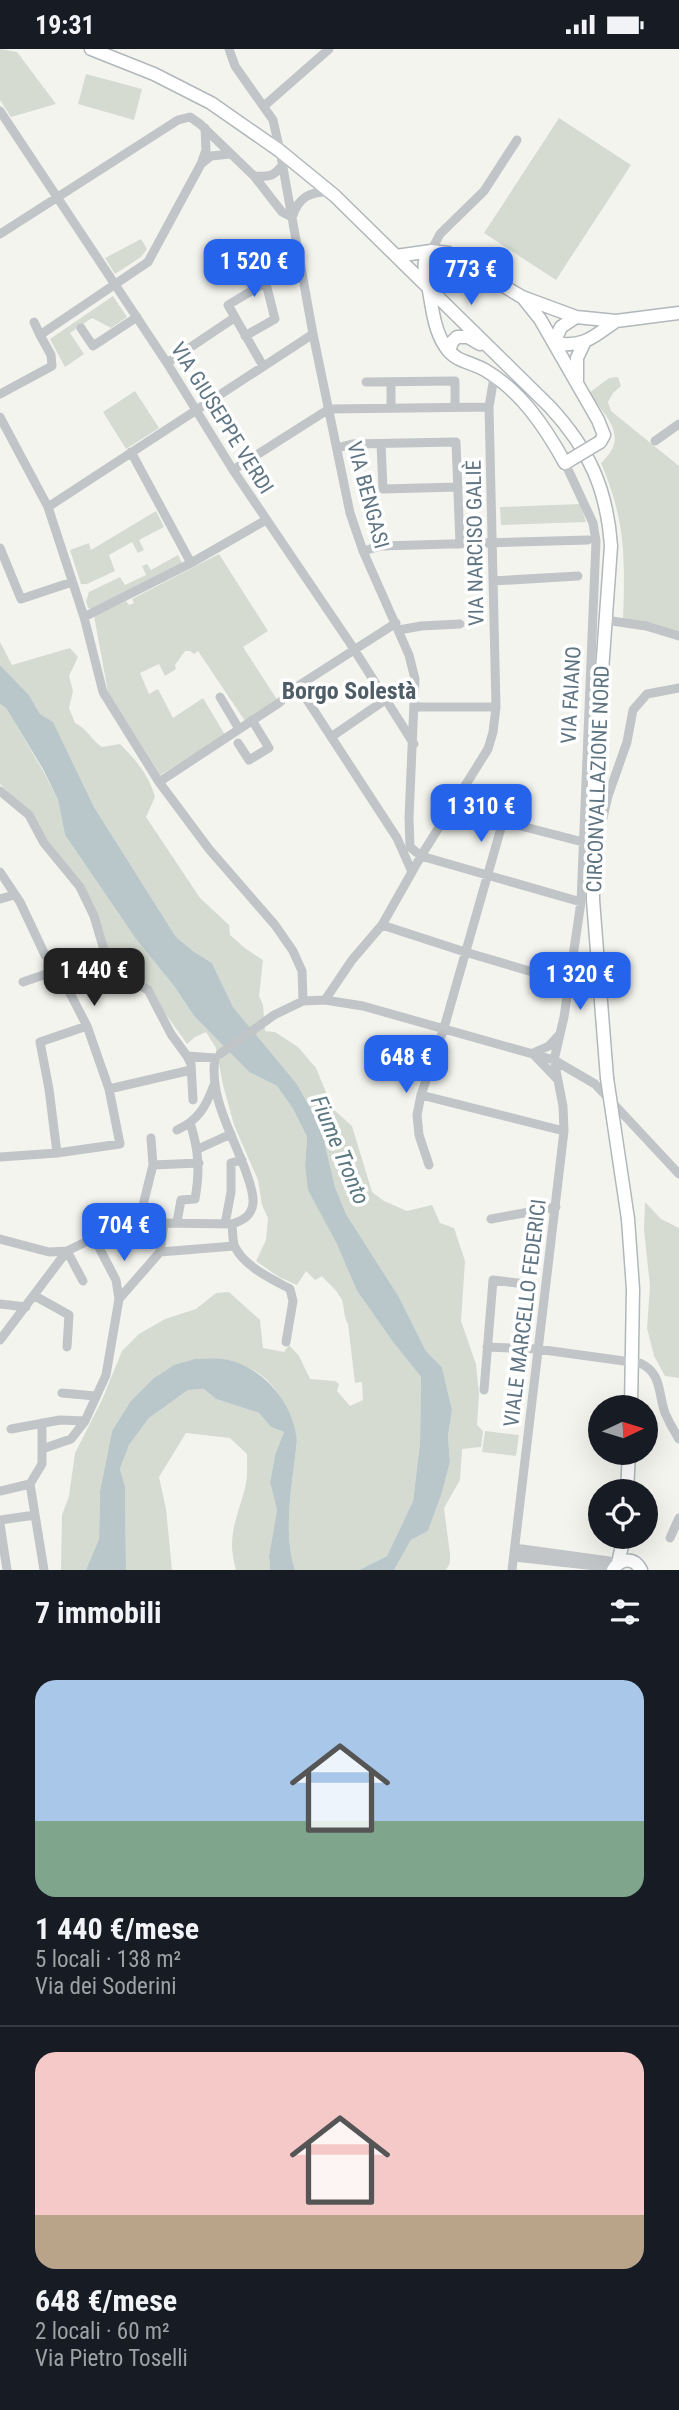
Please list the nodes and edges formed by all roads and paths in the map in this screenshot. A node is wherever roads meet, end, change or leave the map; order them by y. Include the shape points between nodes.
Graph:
1 (91, 49) edge
2 (117, 49) edge
3 (229, 49) edge
4 (329, 49) edge
5 (124, 61) junction
6 (264, 106) junction
7 (0, 111) edge
8 (205, 128) junction
9 (517, 140) dead end
10 (230, 154) junction
11 (281, 158) junction
12 (201, 164) junction
13 (254, 176) junction
14 (330, 192) junction
15 (56, 198) junction
16 (292, 217) junction
17 (0, 234) edge
18 (431, 251) junction
19 (396, 256) junction
20 (260, 260) dead end
21 (265, 283) junction
22 (115, 285) junction
23 (429, 288) junction
24 (522, 297) junction
25 (679, 313) edge
26 (137, 317) junction
27 (576, 317) junction
28 (234, 318) junction
29 (616, 321) junction
30 (34, 322) dead end
31 (81, 328) dead end
32 (313, 334) junction
33 (40, 335) junction
34 (245, 336) junction
35 (554, 343) junction
36 (584, 343) junction
37 (489, 349) junction
38 (449, 351) junction
39 (167, 363) junction
40 (263, 366) junction
41 (494, 377) junction
42 (366, 382) dead end
43 (391, 382) junction
44 (577, 382) junction
45 (0, 394) edge
46 (455, 407) junction
47 (489, 407) junction
48 (329, 408) junction
49 (391, 408) junction
50 (197, 409) junction
51 (0, 417) edge
52 (679, 424) edge
53 (655, 441) dead end
54 (381, 444) junction
55 (337, 448) junction
56 (131, 452) junction
57 (567, 461) junction
58 (233, 470) junction
59 (458, 487) junction
60 (48, 507) junction
61 (266, 520) junction
62 (588, 540) dead end
63 (492, 543) junction
64 (460, 544) junction
65 (0, 548) edge
66 (363, 551) junction
67 (191, 563) junction
68 (578, 576) dead end
69 (493, 581) junction
70 (72, 582) junction
71 (84, 617) junction
72 (606, 620) junction
73 (460, 624) dead end
74 (397, 627) junction
75 (679, 636) edge
76 (355, 650) junction
77 (298, 686) junction
78 (679, 688) edge
79 (220, 697) dead end
80 (385, 700) junction
81 (415, 707) junction
82 (496, 707) junction
83 (253, 720) junction
84 (236, 731) junction
85 (331, 737) junction
86 (238, 743) dead end
87 (414, 744) junction
88 (159, 782) junction
89 (0, 791) edge
90 (452, 809) junction
91 (409, 818) junction
92 (503, 821) junction
93 (593, 829) junction
94 (397, 838) junction
95 (583, 842) junction
96 (421, 856) junction
97 (0, 872) edge
98 (412, 872) junction
99 (487, 875) junction
100 (14, 894) junction
101 (0, 899) edge
102 (581, 902) junction
103 (382, 925) junction
104 (465, 952) junction
105 (58, 970) junction
106 (23, 982) dead end
107 (570, 982) junction
108 (326, 1000) junction
109 (303, 1001) junction
110 (87, 1026) junction
111 (444, 1028) junction
112 (559, 1035) junction
113 (533, 1053) junction
114 (187, 1056) junction
115 (217, 1056) junction
116 (554, 1060) junction
117 (191, 1070) junction
118 (558, 1080) junction
119 (215, 1083) junction
120 (109, 1089) junction
121 (421, 1094) junction
122 (193, 1100) dead end
123 (190, 1123) junction
124 (177, 1130) dead end
125 (564, 1131) junction
126 (231, 1134) junction
127 (151, 1138) dead end
128 (198, 1149) junction
129 (57, 1153) junction
130 (0, 1157) edge
131 (242, 1160) junction
132 (200, 1163) junction
133 (153, 1165) junction
134 (429, 1165) dead end
135 (679, 1174) edge
136 (142, 1205) dead end
137 (556, 1207) junction
138 (491, 1219) dead end
139 (177, 1221) junction
140 (228, 1224) junction
141 (0, 1239) edge
142 (234, 1246) junction
143 (67, 1251) junction
144 (160, 1252) junction
145 (116, 1280) junction
146 (83, 1281) dead end
147 (132, 1282) junction
148 (533, 1285) dead end
149 (35, 1296) junction
150 (119, 1299) junction
151 (0, 1304) edge
152 (26, 1307) junction
153 (0, 1340) edge
154 (286, 1342) dead end
155 (67, 1347) dead end
156 (487, 1347) junction
157 (537, 1349) junction
158 (624, 1361) dead end
159 (640, 1363) dead end
160 (484, 1390) dead end
161 (62, 1393) dead end
162 (631, 1395) edge
163 (95, 1397) junction
164 (85, 1421) junction
165 (42, 1423) junction
166 (11, 1429) dead end
167 (679, 1439) edge
168 (42, 1450) junction
169 (30, 1484) junction
170 (0, 1491) edge
171 (34, 1515) junction
172 (679, 1518) edge
173 (0, 1525) edge
174 (670, 1538) dead end
175 (619, 1549) edge
176 (514, 1552) junction
177 (637, 1565) edge
178 (610, 1566) edge
179 (7, 1570) edge
180 (44, 1570) edge
181 (512, 1570) edge

1 - 5 main road, CIRCONVALLAZIONE NORD
2 - 5 street
3 - 6 street, VIA BENGASI
4 - 6 street
5 - 11 main road, CIRCONVALLAZIONE NORD via 211,103
6 - 11 street, VIA BENGASI via 273,120
7 - 15 street, VIA GIUSEPPE VERDI
8 - 10 street
8 - 12 street
8 - 15 street via 190,117 178,120
9 - 18 street via 484,191 440,234
10 - 12 street via 211,156
10 - 13 street
11 - 13 street via 276,174
11 - 14 main road, CIRCONVALLAZIONE NORD
11 - 16 street, VIA BENGASI
12 - 22 street via 148,262
13 - 16 street via 282,212
14 - 16 street via 316,191 304,197
14 - 19 main road, CIRCONVALLAZIONE NORD
15 - 17 street
15 - 22 street, VIA GIUSEPPE VERDI
16 - 32 street, VIA BENGASI
18 - 19 main road
18 - 23 main road via 424,263
18 - 24 main road via 448,253
19 - 23 main road, CIRCONVALLAZIONE NORD
20 - 21 street
21 - 28 street via 228,305
21 - 34 street via 275,319
22 - 26 street, VIA GIUSEPPE VERDI
22 - 33 street
23 - 37 main road, CIRCONVALLAZIONE NORD
23 - 38 main road via 440,335
24 - 27 main road
24 - 35 main road
25 - 29 main road
26 - 31 street via 93,346
26 - 39 street, VIA GIUSEPPE VERDI
27 - 29 main road
27 - 35 main road via 561,327
28 - 34 street
28 - 39 street
29 - 36 main road
30 - 33 street
32 - 40 street
32 - 48 street, VIA BENGASI
33 - 45 street via 52,366
34 - 40 street
35 - 36 main road
35 - 44 main road
36 - 44 main road via 577,358
37 - 38 main road via 468,337 457,337
37 - 72 main road, CIRCONVALLAZIONE NORD via 568,427 600,486 611,546
38 - 41 main road
39 - 50 street, VIA GIUSEPPE VERDI
40 - 50 street
41 - 47 street, VIA NARCISO GALIÈ
41 - 57 main road via 531,410
42 - 43 street
43 - 46 street via 454,381
43 - 49 street
44 - 57 main road, bridge via 604,430 603,439
46 - 47 street
46 - 49 street
47 - 63 street, VIA NARCISO GALIÈ
48 - 49 street
48 - 55 street, VIA BENGASI
48 - 58 street
50 - 56 street
50 - 58 street, VIA GIUSEPPE VERDI
51 - 60 street
52 - 53 street
54 - 55 street
54 - 59 street via 456,442
54 - 59 street via 383,489
55 - 66 street, VIA BENGASI
56 - 60 street
56 - 67 street
57 - 95 street, VIA FAIANO via 596,541
58 - 61 street, VIA GIUSEPPE VERDI
59 - 64 street
60 - 70 street
61 - 67 street
61 - 76 street, VIA GIUSEPPE VERDI
62 - 63 street
63 - 64 street
63 - 69 street, VIA NARCISO GALIÈ
64 - 66 street via 381,546
65 - 70 street via 21,599
66 - 74 street, VIA BENGASI
67 - 71 street
68 - 69 street
69 - 82 street, VIA NARCISO GALIÈ
70 - 71 street
71 - 88 street via 103,692
72 - 75 street
72 - 93 main road, CIRCONVALLAZIONE NORD
73 - 74 street
74 - 76 street
74 - 81 street, VIA BENGASI via 415,679
76 - 77 street
76 - 80 street, VIA GIUSEPPE VERDI
77 - 83 street
77 - 85 street
78 - 93 street via 647,694 633,710 602,822
79 - 84 street
80 - 85 street
80 - 87 street, VIA GIUSEPPE VERDI
81 - 82 street
81 - 87 street, VIA BENGASI
82 - 90 street, VIA NARCISO GALIÈ via 488,749
83 - 84 street
83 - 86 street via 269,748 249,760
84 - 88 street
85 - 94 street
87 - 91 street, VIA BENGASI
88 - 109 street via 293,951 302,971
89 - 114 street via 29,815 44,843 80,887 107,960 148,991
90 - 92 street
90 - 96 street, VIA NARCISO GALIÈ
91 - 94 street, VIA BENGASI
91 - 96 street, VIA BENGASI via 410,847
92 - 95 street
92 - 99 street
93 - 162 main road, CIRCONVALLAZIONE NORD, bridge via 593,900 607,1078 631,1252
94 - 98 street
95 - 102 street, VIA FAIANO
96 - 98 street, VIA NARCISO GALIÈ
96 - 99 street
97 - 100 street
98 - 103 street, VIA NARCISO GALIÈ
99 - 102 street
99 - 104 street
100 - 101 street
100 - 105 street
102 - 107 street, VIA FAIANO
103 - 104 street
103 - 108 street, VIA NARCISO GALIÈ
104 - 107 street
104 - 111 street
105 - 106 street
105 - 110 street
107 - 112 street, VIA FAIANO
108 - 109 street
108 - 111 street
109 - 115 street via 274,1015
110 - 120 street
110 - 129 street via 40,1042
111 - 113 street
111 - 121 street
112 - 113 street
112 - 116 street, VIA FAIANO
113 - 116 street
113 - 118 street
114 - 115 street
114 - 117 street
115 - 119 street
116 - 118 street, VIALE MARCELLO FEDERICI
116 - 135 street via 595,1084
117 - 120 street
117 - 122 street
118 - 125 street, VIALE MARCELLO FEDERICI
119 - 123 street
119 - 126 street
120 - 129 street via 120,1144
121 - 125 street
121 - 134 street via 419,1135
123 - 124 street
123 - 128 street
125 - 137 street, VIALE MARCELLO FEDERICI
126 - 128 street
126 - 131 street
127 - 133 street
128 - 132 street
129 - 130 street
131 - 140 street via 231,1163
131 - 140 street via 253,1204 247,1217
132 - 133 street
132 - 139 street via 195,1199 181,1200
133 - 136 street
137 - 138 street
137 - 157 street, VIALE MARCELLO FEDERICI
139 - 140 street
139 - 144 street via 164,1223
140 - 142 street
141 - 143 street via 49,1252
142 - 144 street
142 - 154 street via 243,1258 290,1289 293,1301
143 - 145 street via 94,1238
143 - 146 street
143 - 149 street
144 - 147 street
145 - 147 street
145 - 150 street
147 - 150 street
148 - 156 street via 493,1280
149 - 152 street
149 - 155 street via 69,1315
150 - 163 street via 106,1375
151 - 152 street
152 - 153 street
156 - 157 street
156 - 160 street
157 - 158 street
157 - 176 street, VIALE MARCELLO FEDERICI
159 - 167 street via 656,1375 664,1411
161 - 163 street
163 - 164 street
164 - 165 street
164 - 168 street via 71,1439
165 - 166 street
165 - 168 street
168 - 169 street via 42,1464
169 - 170 street
169 - 171 street
171 - 173 street
171 - 180 street
172 - 174 street
173 - 179 street
175 - 178 main road
176 - 178 street
176 - 178 street via 560,1563
176 - 181 street, VIALE MARCELLO FEDERICI
177 - 178 main road via 626,1560

